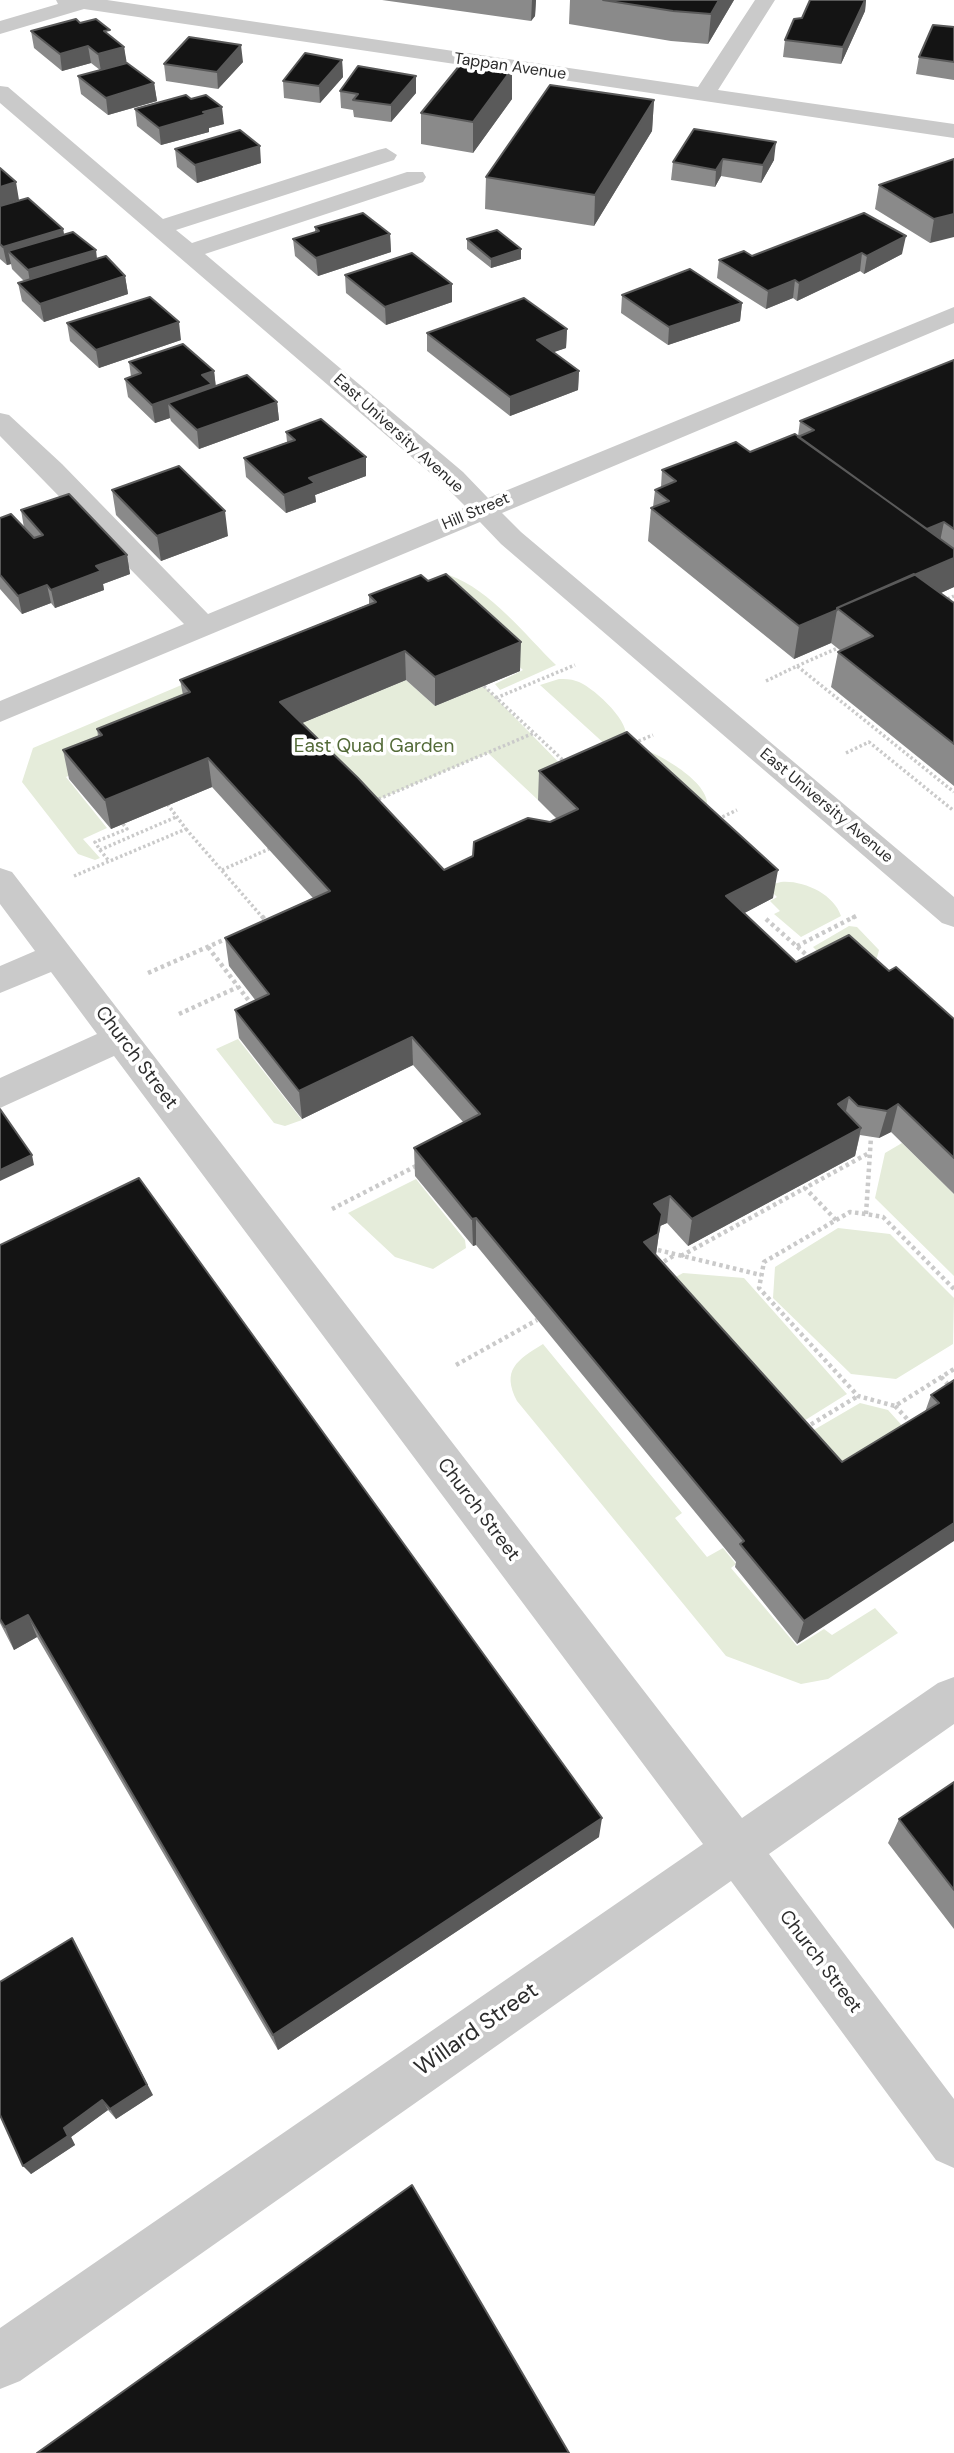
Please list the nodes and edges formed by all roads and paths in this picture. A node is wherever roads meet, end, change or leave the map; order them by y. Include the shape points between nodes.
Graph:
1 (765, 0) edge
2 (80, 1) edge
3 (0, 28) edge
4 (0, 92) edge
5 (704, 95) junction
6 (954, 131) edge
7 (386, 155) dead end
8 (415, 177) dead end
9 (159, 228) junction
10 (188, 252) junction
11 (954, 314) edge
12 (0, 421) edge
13 (480, 510) junction
14 (954, 596) edge
15 (934, 605) edge
16 (203, 627) junction
17 (838, 648) edge
18 (575, 665) dead end
19 (797, 666) junction
20 (766, 681) dead end
21 (484, 686) edge
22 (496, 698) junction
23 (0, 712) edge
24 (534, 733) junction
25 (653, 734) dead end
26 (631, 744) edge
27 (846, 753) dead end
28 (572, 769) edge
29 (954, 792) edge
30 (373, 802) edge
31 (168, 805) edge
32 (737, 810) dead end
33 (954, 811) edge
34 (176, 817) junction
35 (123, 824) edge
36 (710, 824) edge
37 (186, 829) junction
38 (269, 849) edge
39 (100, 850) junction
40 (109, 861) junction
41 (222, 870) junction
42 (74, 876) dead end
43 (0, 880) edge
44 (954, 915) edge
45 (856, 916) dead end
46 (766, 919) edge
47 (266, 921) junction
48 (255, 926) edge
49 (275, 931) edge
50 (231, 937) edge
51 (208, 947) junction
52 (797, 947) junction
53 (57, 955) junction
54 (814, 962) edge
55 (148, 973) dead end
56 (0, 980) edge
57 (238, 987) junction
58 (180, 1014) dead end
59 (260, 1016) edge
60 (120, 1038) junction
61 (0, 1094) edge
62 (871, 1137) edge
63 (869, 1153) junction
64 (427, 1160) edge
65 (805, 1188) junction
66 (332, 1209) dead end
67 (866, 1214) junction
68 (836, 1220) junction
69 (657, 1250) edge
70 (678, 1255) junction
71 (654, 1266) edge
72 (761, 1275) junction
73 (954, 1289) edge
74 (537, 1320) edge
75 (456, 1365) dead end
76 (954, 1369) edge
77 (941, 1377) junction
78 (954, 1391) edge
79 (858, 1396) junction
80 (895, 1406) junction
81 (913, 1424) edge
82 (802, 1430) edge
83 (954, 1698) edge
84 (736, 1849) junction
85 (954, 2142) edge
86 (0, 2361) edge

1 - 5 street
2 - 3 street
2 - 5 street, Tappan Avenue
4 - 9 street, East University Avenue
5 - 6 street, Tappan Avenue
7 - 9 street
8 - 10 street
9 - 10 street, East University Avenue
10 - 13 street, East University Avenue via 453,478
11 - 13 street, Hill Street
12 - 16 street
13 - 16 street, Hill Street
13 - 44 street, East University Avenue
14 - 15 path
16 - 23 street, Hill Street
17 - 19 path
18 - 22 path
19 - 20 path
19 - 29 path
21 - 22 path
22 - 24 path
24 - 28 path
24 - 30 path
25 - 26 path
27 - 33 path via 869,742
31 - 34 path
32 - 36 path
34 - 37 path
34 - 39 path
35 - 39 path via 127,829 95,842
37 - 40 path
37 - 41 path
38 - 41 path
39 - 40 path
40 - 42 path
41 - 47 path
43 - 53 street, Church Street
45 - 52 path
46 - 52 path
47 - 48 path
47 - 49 path
50 - 51 path
51 - 55 path
51 - 57 path
52 - 54 path
53 - 56 street
53 - 60 street, Church Street
57 - 58 path
57 - 59 path
60 - 61 street
60 - 84 street, Church Street
62 - 63 path
63 - 65 path
63 - 67 path
64 - 66 path
65 - 68 path
65 - 70 path
67 - 68 path via 850,1212
67 - 73 path via 883,1217
68 - 72 path via 764,1262
69 - 70 path
70 - 71 path
70 - 72 path
72 - 79 path via 759,1288
74 - 75 path
76 - 77 path
77 - 78 path
77 - 80 path
79 - 80 path
79 - 82 path
80 - 81 path
83 - 84 street, Willard Street
84 - 85 street, Church Street
84 - 86 street, Willard Street

